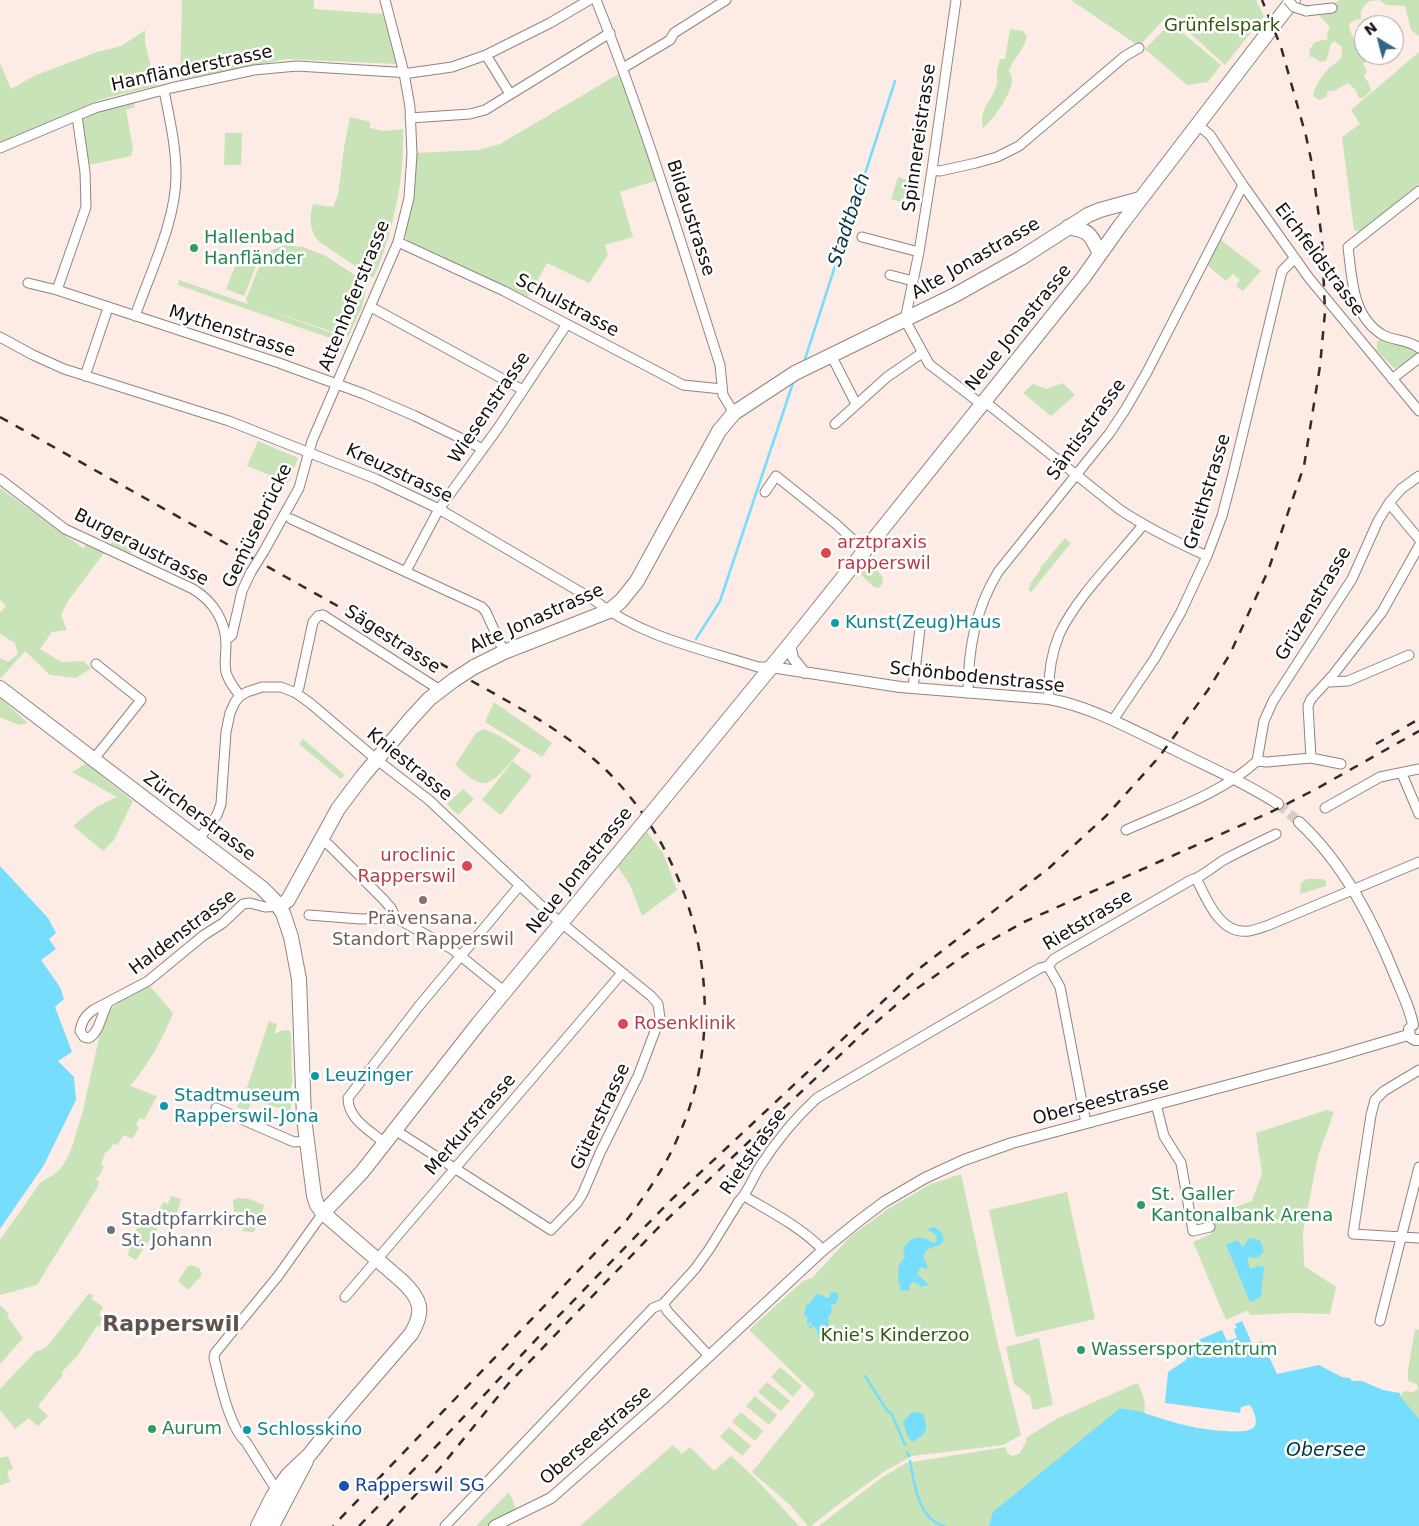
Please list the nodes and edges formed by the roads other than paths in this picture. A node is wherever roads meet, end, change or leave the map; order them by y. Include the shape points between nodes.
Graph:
1 (385, 0) edge
2 (590, 0) edge
3 (596, 0) edge
4 (726, 0) edge
5 (956, 0) edge
6 (1288, 0) edge
7 (1293, 0) edge
8 (1332, 8) dead end
9 (610, 33) junction
10 (1139, 48) dead end
11 (486, 55) junction
12 (623, 68) junction
13 (404, 73) junction
14 (164, 90) junction
15 (510, 94) junction
16 (77, 116) junction
17 (410, 118) junction
18 (1198, 125) junction
19 (0, 148) edge
20 (932, 170) junction
21 (1243, 185) junction
22 (1419, 190) edge
23 (1140, 199) junction
24 (1068, 227) junction
25 (862, 237) dead end
26 (398, 242) junction
27 (919, 252) junction
28 (1100, 254) junction
29 (1295, 258) junction
30 (890, 275) dead end
31 (913, 281) junction
32 (28, 283) dead end
33 (57, 290) junction
34 (371, 307) junction
35 (108, 308) junction
36 (135, 316) junction
37 (905, 320) junction
38 (567, 324) junction
39 (0, 337) edge
40 (1419, 348) edge
41 (922, 352) junction
42 (832, 355) junction
43 (1419, 358) edge
44 (86, 376) junction
45 (1392, 379) junction
46 (336, 384) junction
47 (722, 389) junction
48 (523, 390) junction
49 (983, 403) junction
50 (856, 404) junction
51 (1419, 411) edge
52 (734, 413) junction
53 (835, 424) dead end
54 (483, 449) junction
55 (309, 453) junction
56 (1076, 475) junction
57 (1419, 476) edge
58 (0, 480) edge
59 (765, 492) dead end
60 (1389, 503) junction
61 (439, 508) junction
62 (291, 519) dead end
63 (1143, 525) junction
64 (1419, 539) edge
65 (1419, 546) edge
66 (864, 550) junction
67 (1207, 556) junction
68 (406, 571) junction
69 (609, 611) junction
70 (920, 628) dead end
71 (226, 640) junction
72 (790, 644) junction
73 (504, 652) junction
74 (1409, 655) dead end
75 (96, 664) dead end
76 (771, 667) junction
77 (805, 673) junction
78 (1328, 682) junction
79 (0, 688) edge
80 (913, 688) junction
81 (440, 690) junction
82 (296, 693) junction
83 (968, 693) junction
84 (240, 696) junction
85 (1049, 699) junction
86 (1113, 720) junction
87 (1311, 758) junction
88 (92, 760) junction
89 (377, 760) junction
90 (1258, 761) junction
91 (1341, 764) dead end
92 (1419, 769) edge
93 (1402, 774) junction
94 (1234, 779) junction
95 (1278, 804) tunnel mouth
96 (1325, 808) dead end
97 (1419, 814) edge
98 (1299, 822) tunnel mouth
99 (1126, 830) dead end
100 (1276, 834) dead end
101 (198, 840) junction
102 (322, 840) junction
103 (1419, 862) edge
104 (1196, 878) junction
105 (520, 885) junction
106 (1354, 890) junction
107 (280, 906) junction
108 (309, 915) dead end
109 (396, 918) junction
110 (562, 924) junction
111 (460, 956) junction
112 (1048, 966) junction
113 (622, 973) junction
114 (505, 992) junction
115 (108, 1003) dead end
116 (659, 1007) joint
117 (1416, 1025) edge
118 (1416, 1041) edge
119 (1419, 1070) edge
120 (1156, 1104) junction
121 (216, 1108) dead end
122 (1086, 1123) junction
123 (395, 1130) junction
124 (307, 1141) junction
125 (385, 1143) junction
126 (1419, 1167) edge
127 (455, 1169) junction
128 (744, 1196) junction
129 (323, 1213) junction
130 (1210, 1227) dead end
131 (1400, 1238) junction
132 (1419, 1238) edge
133 (823, 1250) junction
134 (377, 1259) junction
135 (345, 1297) dead end
136 (663, 1304) junction
137 (1380, 1321) dead end
138 (709, 1356) junction
139 (310, 1454) junction
140 (283, 1493) junction
141 (258, 1526) edge
142 (272, 1526) edge
143 (446, 1526) edge
144 (494, 1526) edge

1 - 13 street, Attenhoferstrasse
2 - 11 street, Hanfländerstrasse
3 - 9 street, Bildaustrasse
4 - 12 street via 674,33 670,40
5 - 20 street, Spinnereistrasse
6 - 8 street, bridge via 1306,10
7 - 18 main road, Neue Jonastrasse
9 - 12 street, Bildaustrasse
9 - 15 street
10 - 20 street via 1125,56 1019,146 987,160
11 - 13 street, Hanfländerstrasse via 452,67
11 - 15 street
12 - 47 street, Bildaustrasse via 720,365
13 - 14 street, Hanfländerstrasse via 284,66
13 - 17 street, Attenhoferstrasse
14 - 16 street, Hanfländerstrasse via 94,108
14 - 36 street via 175,149 175,194 168,224
15 - 17 street via 485,110 470,114
16 - 19 street, Hanfländerstrasse
16 - 33 street via 86,207
17 - 26 street, Attenhoferstrasse via 409,198
18 - 21 street, Eichfeldstrasse via 1210,135
18 - 23 main road, Neue Jonastrasse
20 - 27 street, Spinnereistrasse
21 - 29 street, Eichfeldstrasse
21 - 56 street, Säntisstrasse via 1134,395 1109,434
22 - 40 street via 1348,247 1356,300 1372,327 1384,336
23 - 24 main road, Alte Jonastrasse via 1100,210
23 - 28 main road, Neue Jonastrasse
24 - 28 main road via 1087,232
24 - 37 main road, Alte Jonastrasse via 1021,258
25 - 27 street
26 - 34 street, Attenhoferstrasse
26 - 38 street, Schulstrasse
27 - 31 street, Spinnereistrasse
28 - 49 main road, Neue Jonastrasse
29 - 45 street, Eichfeldstrasse
29 - 67 street, Greithstrasse via 1282,271 1222,516
30 - 31 street
31 - 37 street, Spinnereistrasse
32 - 33 street, Mythenstrasse
33 - 35 street, Mythenstrasse
34 - 46 street, Attenhoferstrasse
34 - 48 street
35 - 36 street, Mythenstrasse
35 - 44 street
36 - 46 street, Mythenstrasse
37 - 41 street
37 - 42 main road, Alte Jonastrasse
38 - 47 street, Schulstrasse via 683,385
38 - 48 street, Wiesenstrasse
39 - 44 street, Kreuzstrasse via 33,355
41 - 49 street via 929,364
41 - 50 street
42 - 50 street
42 - 52 main road, Alte Jonastrasse via 795,373
43 - 45 street
44 - 55 street, Kreuzstrasse via 229,421
45 - 51 street, Eichfeldstrasse
46 - 54 street, Mythenstrasse via 415,416
46 - 55 street, Attenhoferstrasse
47 - 52 street, Bildaustrasse
48 - 54 street, Wiesenstrasse
49 - 56 street
49 - 66 main road, Neue Jonastrasse
50 - 53 street
52 - 69 main road, Alte Jonastrasse via 719,431 637,581
54 - 61 street, Wiesenstrasse
55 - 61 street, Kreuzstrasse
55 - 71 street, Gemüsebrücke, bridge via 299,488 242,591 232,635
56 - 63 street
56 - 83 street, Säntisstrasse via 1012,553 988,589 972,634
57 - 60 street, Grüzenstrasse
58 - 71 street, Burgeraustrasse via 65,528 201,594 219,616
59 - 66 street via 776,476
60 - 64 street
60 - 90 street, Grüzenstrasse via 1352,579 1268,710
61 - 68 street, Wiesenstrasse
61 - 69 street, Kreuzstrasse
62 - 68 street
63 - 67 street
63 - 85 street via 1064,625 1050,669
65 - 78 street via 1382,612
66 - 72 main road, Neue Jonastrasse
67 - 86 street, Greithstrasse via 1155,658
68 - 73 street via 482,606
69 - 73 main road, Alte Jonastrasse
69 - 76 street, Kreuzstrasse via 679,643 758,667
70 - 80 street
71 - 84 street, Burgeraustrasse via 226,675
72 - 76 main road, Neue Jonastrasse
72 - 77 street via 793,658
73 - 81 main road, Alte Jonastrasse, bridge
74 - 78 street via 1348,681
75 - 88 street via 141,700
76 - 77 street, Schönbodenstrasse
76 - 110 main road, Neue Jonastrasse, bridge
77 - 80 street, Schönbodenstrasse
78 - 87 street via 1308,706
79 - 88 main road, Zürcherstrasse
80 - 83 street, Schönbodenstrasse
81 - 82 street, Sägestrasse via 323,615 313,622
81 - 89 main road, Alte Jonastrasse
82 - 84 street, Kniestrasse via 270,686 252,689
82 - 89 street, Kniestrasse
83 - 85 street, Schönbodenstrasse
84 - 101 street via 230,714 226,732 222,804
85 - 86 street, Schönbodenstrasse via 1084,707
86 - 94 street, Schönbodenstrasse
87 - 90 street
87 - 91 street
88 - 101 main road, Zürcherstrasse
89 - 102 main road, Alte Jonastrasse via 338,809
89 - 105 street, Kniestrasse via 429,800
90 - 94 street
92 - 93 street
93 - 96 street via 1380,777
93 - 97 street
94 - 95 street, Schönbodenstrasse
94 - 99 street
98 - 106 street via 1325,848
100 - 104 street, Rietstrasse
101 - 107 main road, Zürcherstrasse via 262,888
102 - 107 main road, Alte Jonastrasse via 288,900
102 - 109 street via 383,899
103 - 106 street
104 - 106 street via 1212,910 1228,927 1238,931 1269,925
104 - 112 street, Rietstrasse via 1054,959
105 - 110 street, Kniestrasse
105 - 111 street
106 - 117 street via 1389,960
107 - 115 street, Haldenstrasse via 243,904 148,981
107 - 124 main road via 291,937 299,979
108 - 109 street via 360,920
109 - 111 street
110 - 113 street, Kniestrasse
110 - 114 main road, Neue Jonastrasse
111 - 114 street
111 - 125 street via 348,1098 353,1115
112 - 122 street via 1060,988
112 - 128 street, Rietstrasse via 817,1098 803,1110 760,1167
113 - 116 street, Kniestrasse via 654,999
113 - 127 street, Merkurstrasse
114 - 123 main road, Neue Jonastrasse
116 - 127 street, Güterstrasse via 660,1018 638,1076 585,1190 551,1230
117 - 118 street via 1409,1028
118 - 120 street, Oberseestrasse via 1330,1058
119 - 131 street via 1375,1100 1352,1234
120 - 122 street, Oberseestrasse
120 - 130 street via 1164,1136 1181,1163 1193,1231
121 - 124 street via 294,1142
122 - 133 street, Oberseestrasse via 978,1154 944,1169 884,1202
123 - 125 main road, Neue Jonastrasse
123 - 127 street
124 - 129 main road via 314,1196
125 - 129 main road, Neue Jonastrasse
126 - 131 street
127 - 134 street, Merkurstrasse
128 - 133 street via 809,1237
128 - 136 street, Rietstrasse via 699,1263
129 - 134 main road
129 - 140 street via 278,1276 215,1353 216,1366 238,1436 246,1442
131 - 132 street
131 - 137 street
133 - 138 street, Oberseestrasse
134 - 135 street, Merkurstrasse
134 - 139 main road via 412,1291 420,1312 418,1321 411,1334
136 - 138 street
136 - 143 street, Rietstrasse via 653,1308
138 - 144 street, Oberseestrasse via 551,1498
139 - 140 main road
139 - 140 main road via 288,1475
140 - 141 main road via 265,1509
140 - 142 main road

